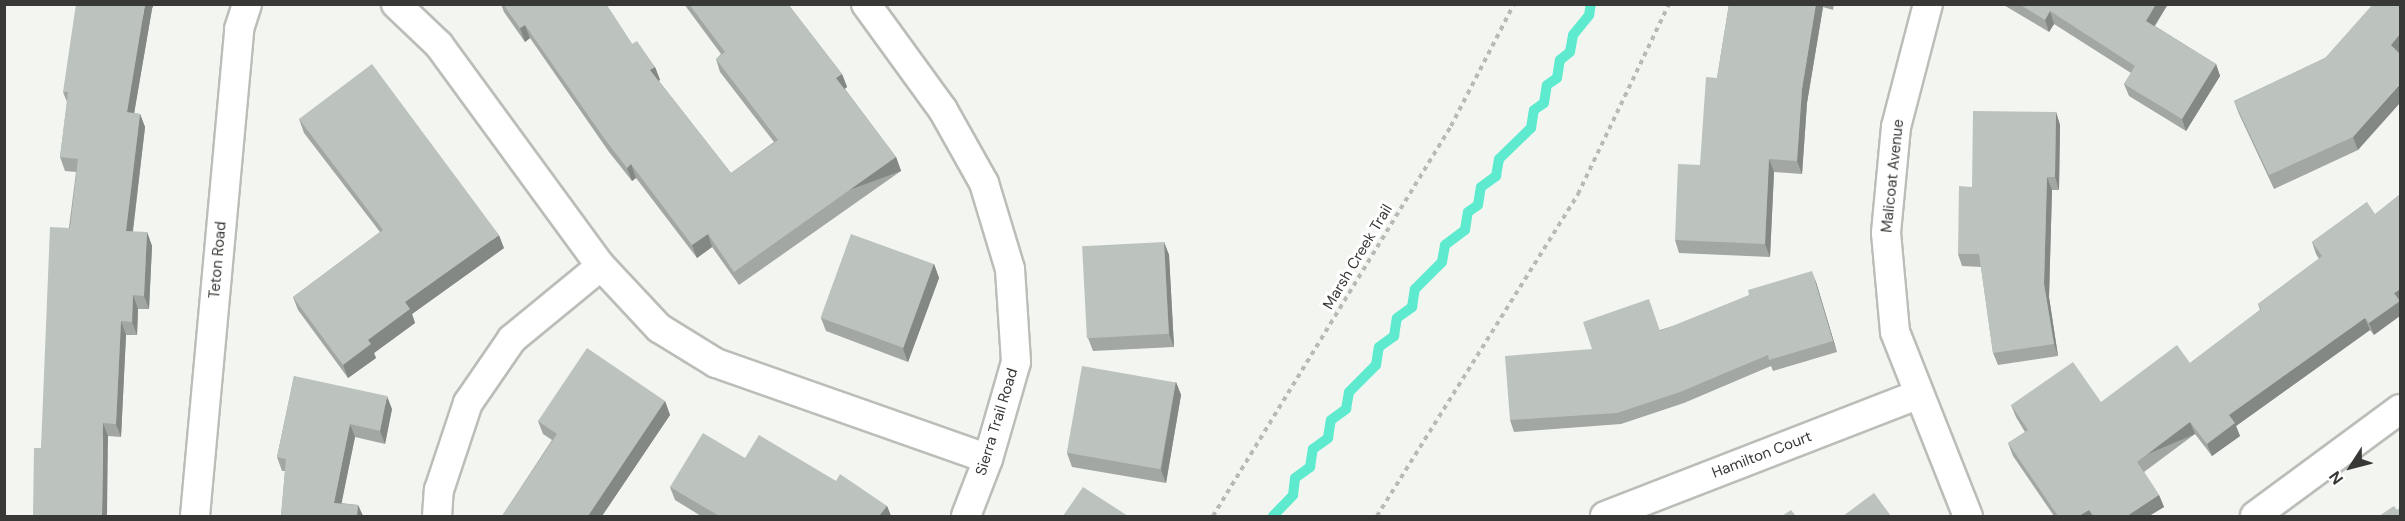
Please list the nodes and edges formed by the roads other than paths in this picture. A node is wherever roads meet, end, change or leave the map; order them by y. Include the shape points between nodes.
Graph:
1 (247, 4) edge
2 (396, 4) edge
3 (866, 4) edge
4 (1928, 4) edge
5 (601, 266) junction
6 (1919, 394) junction
7 (2400, 409) edge
8 (988, 459) junction
9 (195, 516) edge
10 (437, 516) edge
11 (966, 516) edge
12 (1605, 516) edge
13 (1968, 516) edge
14 (2255, 516) edge

1 - 9 street, Teton Road via 239,29
2 - 5 street via 439,45
3 - 8 street, Sierra Trail Road via 944,110 984,183 1010,270 1016,362
4 - 6 street, Malicoat Avenue via 1896,127 1886,233 1895,332
5 - 8 street via 659,328 716,363
5 - 10 street via 512,339 468,403 439,490
6 - 12 street, Hamilton Court
6 - 13 street, Malicoat Avenue
7 - 14 street
8 - 11 street, Sierra Trail Road

